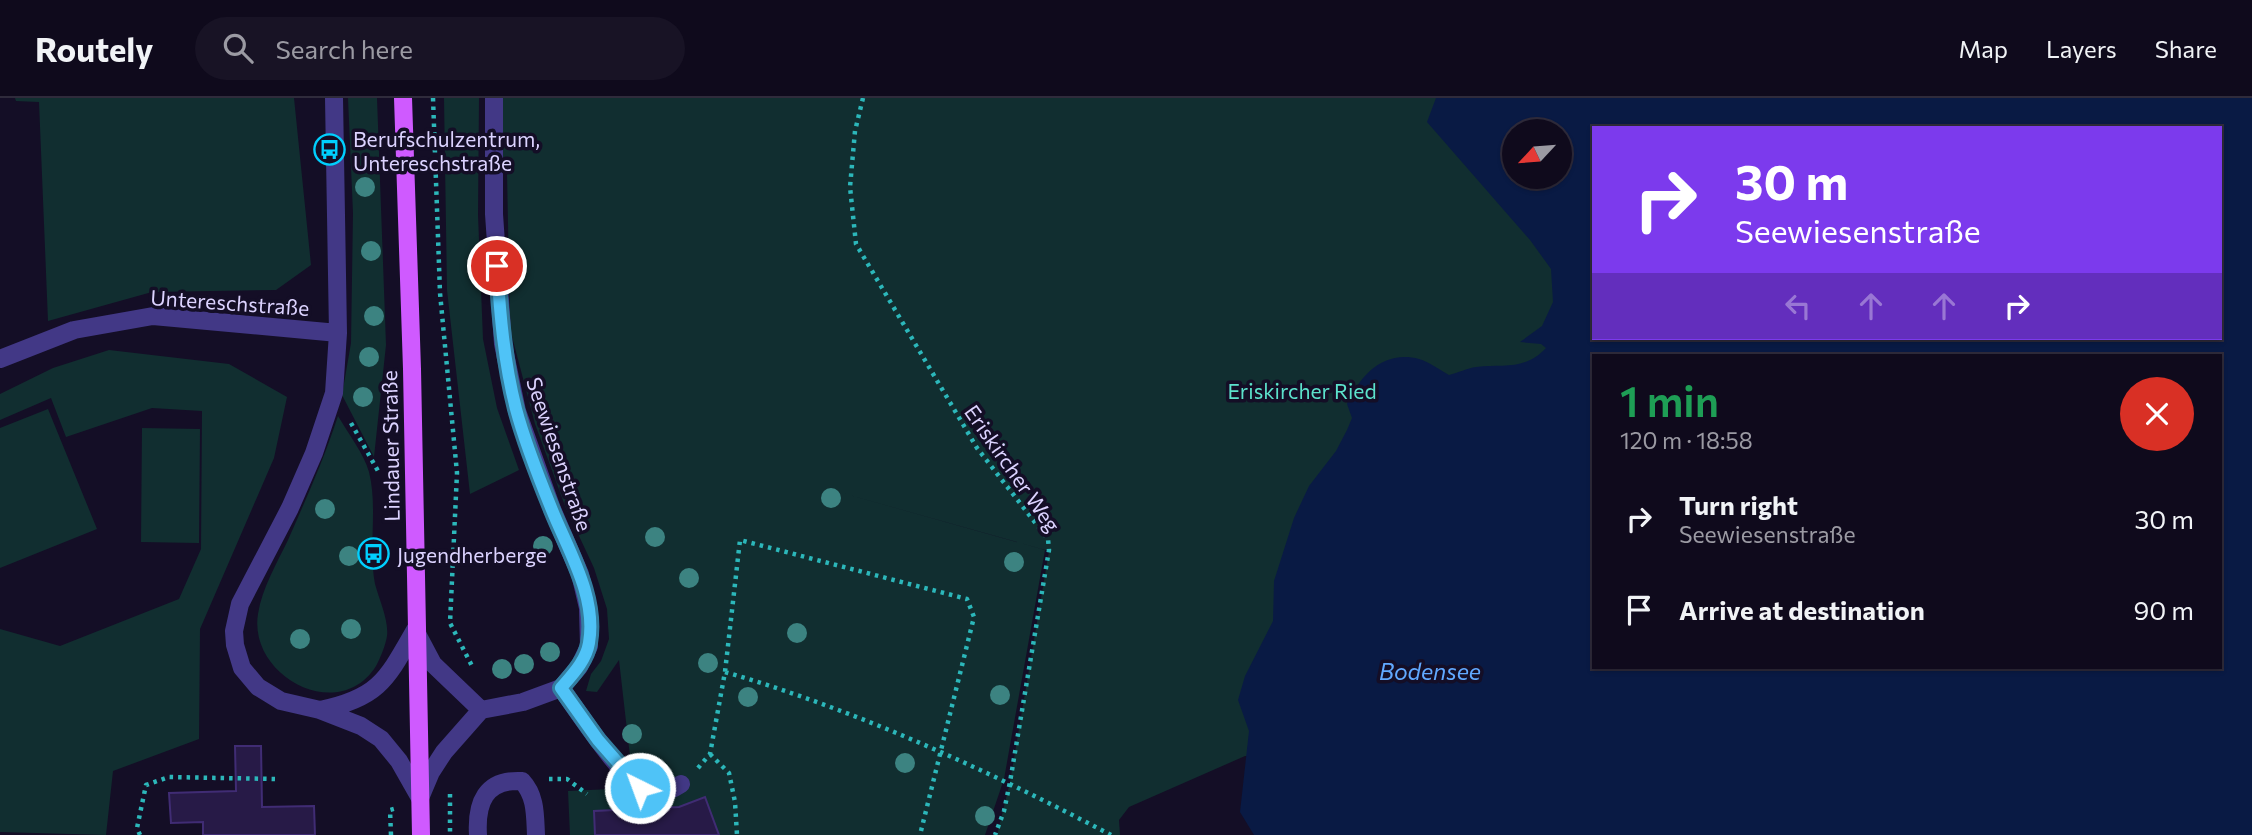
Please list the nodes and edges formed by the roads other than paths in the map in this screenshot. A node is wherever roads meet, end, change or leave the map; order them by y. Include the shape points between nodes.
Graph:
1 (334, 98) edge
2 (403, 98) edge
3 (494, 98) edge
4 (338, 333) junction
5 (0, 359) edge
6 (415, 630) junction
7 (561, 688) junction
8 (320, 710) junction
9 (481, 710) junction
10 (681, 785) road end
11 (420, 798) junction
12 (421, 835) edge
13 (478, 835) edge
14 (536, 835) edge

1 - 4 street
2 - 6 main road, Lindauer Straße
3 - 7 street, Seewiesenstraße via 494,214 503,344 517,411 580,574 588,608 589,646
4 - 5 street, Untereschstraße via 153,316 75,330
4 - 8 street via 334,393 314,453 240,604 234,631 242,668 258,687 281,701
6 - 8 street via 388,677 367,695
6 - 9 street via 433,664
6 - 11 main road, Lindauer Straße
7 - 9 street
7 - 10 street via 634,783 655,793
8 - 11 street via 381,739
9 - 11 street via 444,752
11 - 12 main road, Lindauer Straße
13 - 14 street via 480,802 509,780 522,781 529,788

